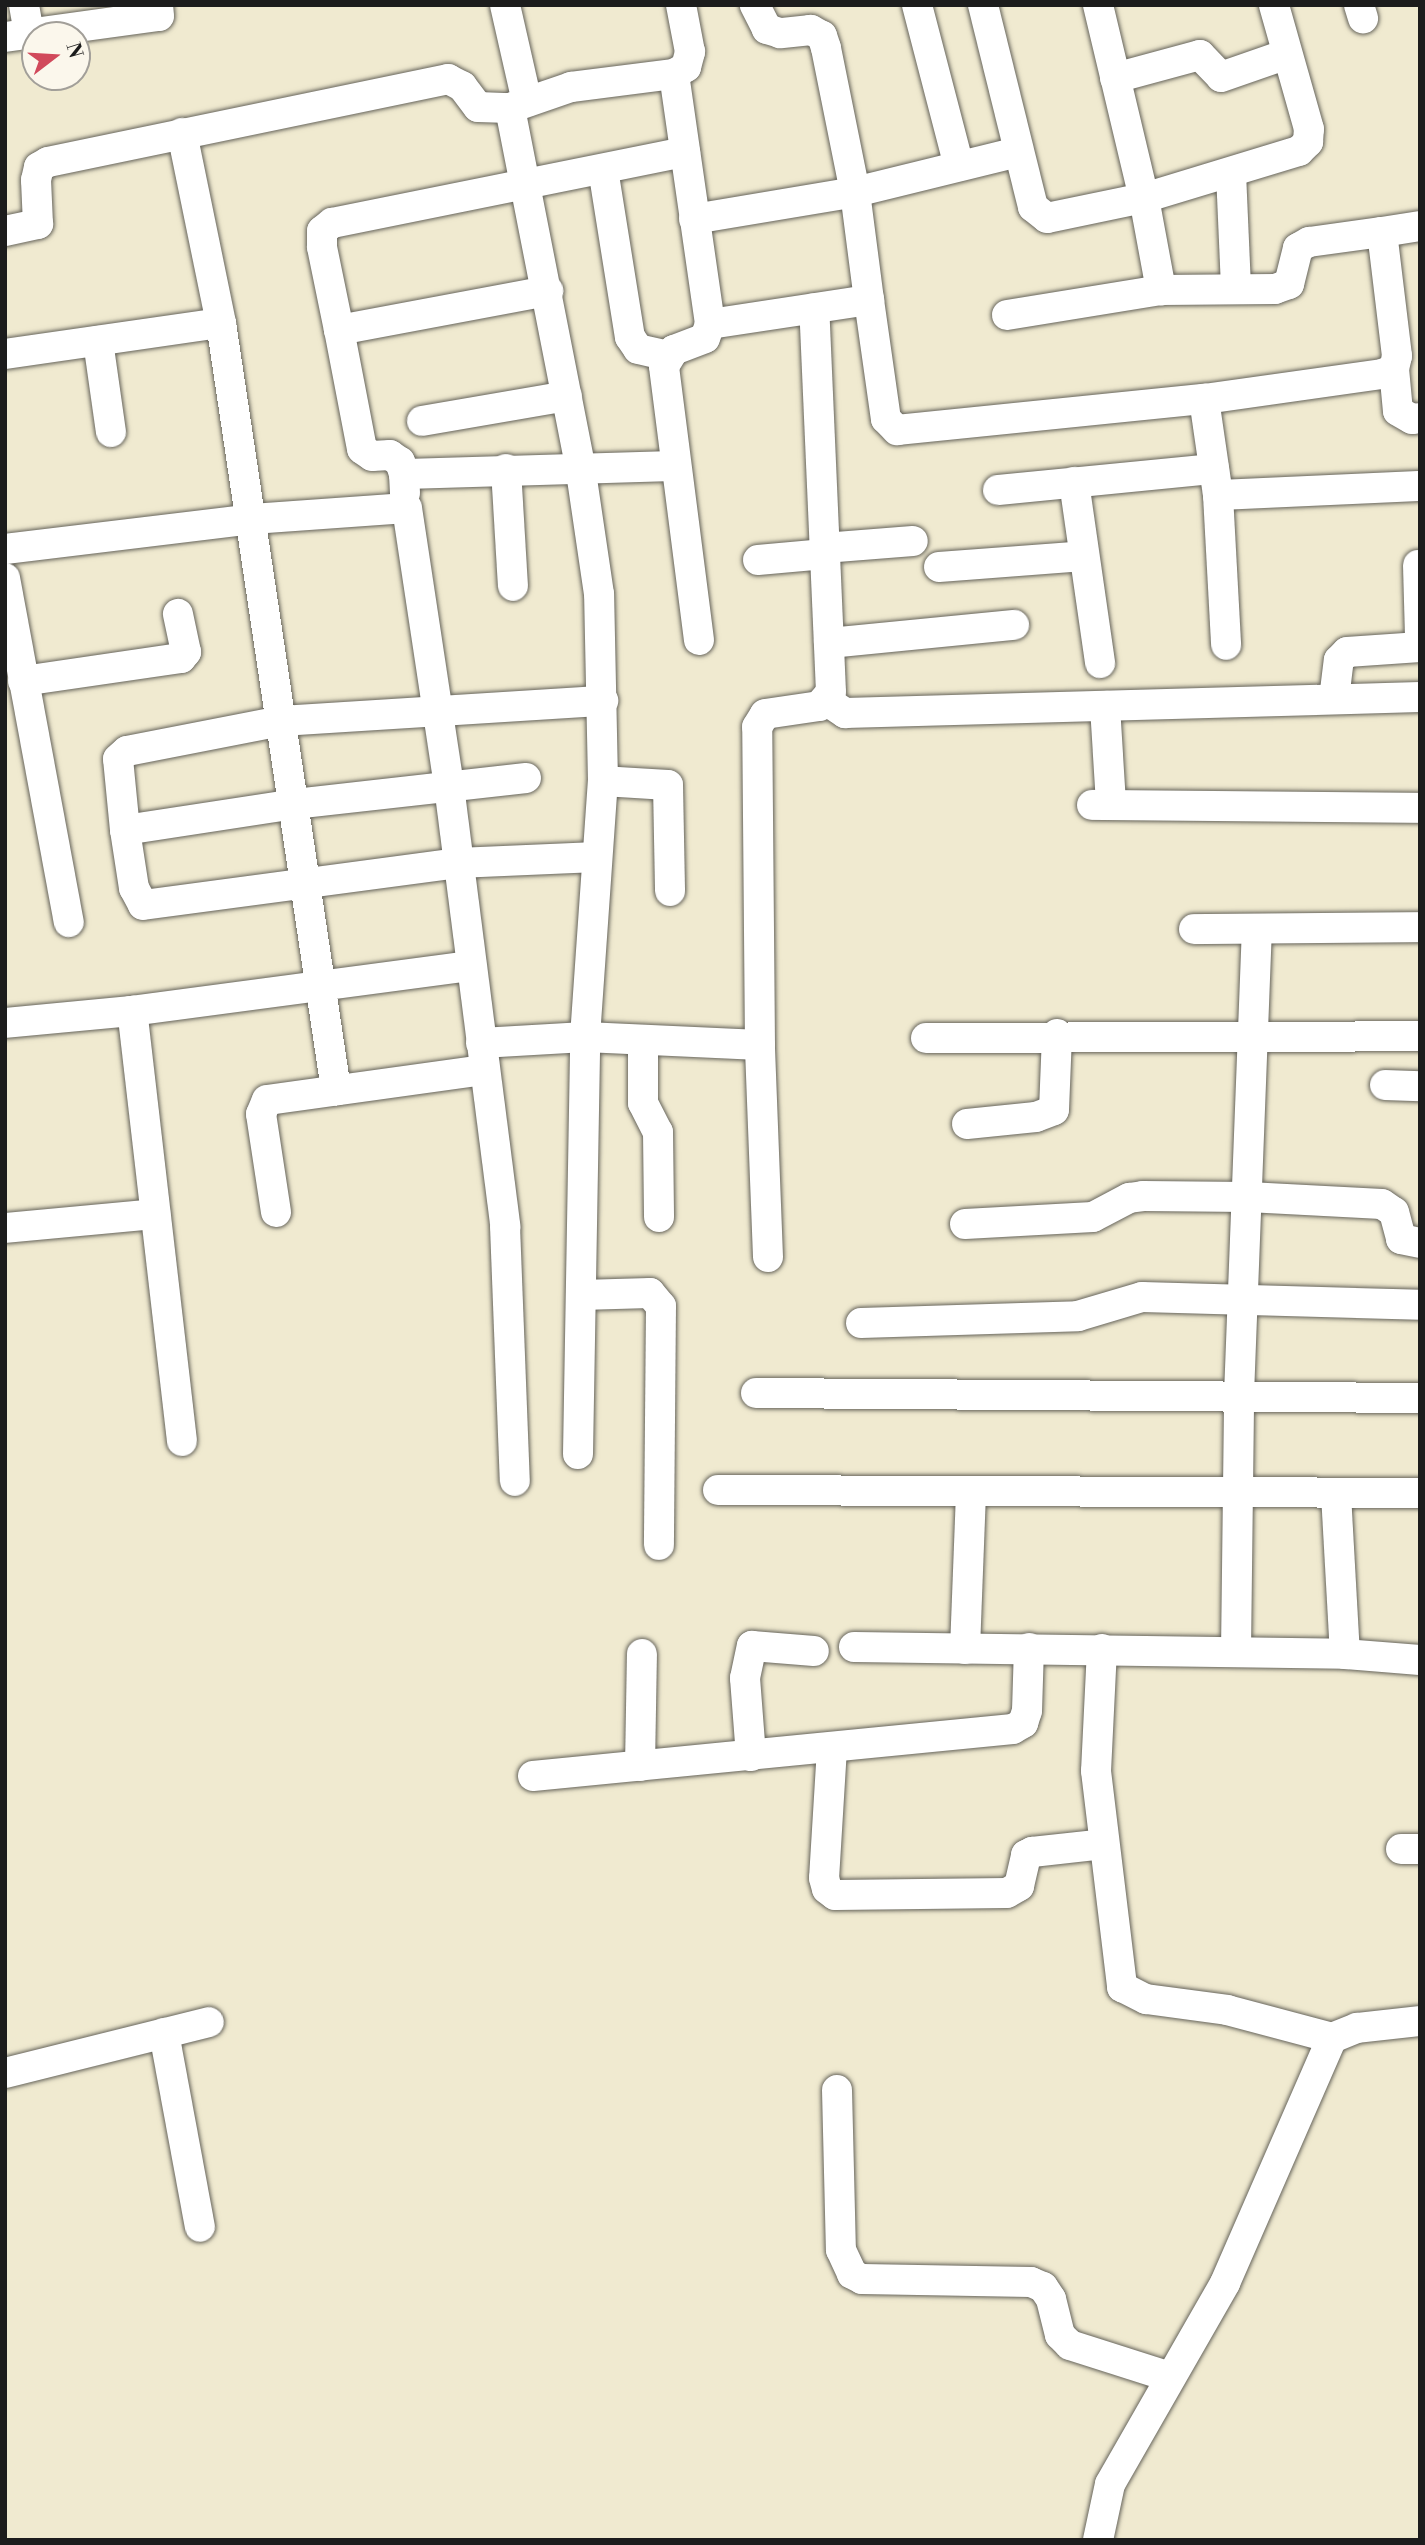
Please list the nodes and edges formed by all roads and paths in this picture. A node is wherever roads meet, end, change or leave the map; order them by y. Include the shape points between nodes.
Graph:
1 (158, 5) edge
2 (505, 5) edge
3 (681, 5) edge
4 (755, 5) edge
5 (917, 5) edge
6 (983, 5) edge
7 (1098, 5) edge
8 (1273, 5) edge
9 (19, 25) edge
10 (1287, 54) junction
11 (674, 74) junction
12 (1115, 78) junction
13 (518, 105) junction
14 (181, 133) junction
15 (685, 152) junction
16 (1018, 152) junction
17 (959, 166) junction
18 (603, 169) junction
19 (1231, 173) junction
20 (526, 184) junction
21 (855, 192) junction
22 (1144, 198) junction
23 (694, 219) junction
24 (1420, 226) edge
25 (5, 231) edge
26 (1382, 232) junction
27 (1236, 287) junction
28 (1161, 290) junction
29 (548, 291) junction
30 (869, 300) junction
31 (814, 308) junction
32 (1007, 315) dead end
33 (221, 323) junction
34 (710, 324) junction
35 (339, 330) junction
36 (98, 341) junction
37 (5, 354) edge
38 (668, 356) junction
39 (1394, 369) junction
40 (567, 396) junction
41 (1204, 398) junction
42 (1420, 418) edge
43 (422, 421) dead end
44 (111, 432) dead end
45 (580, 466) junction
46 (675, 466) junction
47 (506, 469) junction
48 (404, 474) junction
49 (1073, 482) junction
50 (1216, 482) junction
51 (1420, 486) edge
52 (998, 490) dead end
53 (407, 508) junction
54 (252, 519) junction
55 (913, 541) dead end
56 (5, 549) edge
57 (825, 551) junction
58 (1084, 556) junction
59 (758, 560) dead end
60 (1418, 565) dead end
61 (939, 567) dead end
62 (5, 578) edge
63 (513, 586) dead end
64 (178, 614) dead end
65 (1014, 625) dead end
66 (1420, 638) edge
67 (699, 640) dead end
68 (829, 643) junction
69 (1226, 645) dead end
70 (1420, 647) edge
71 (1100, 663) dead end
72 (23, 681) junction
73 (1420, 697) edge
74 (1334, 699) junction
75 (603, 701) junction
76 (827, 701) junction
77 (1105, 705) junction
78 (438, 714) junction
79 (281, 721) junction
80 (526, 778) dead end
81 (603, 781) junction
82 (449, 786) junction
83 (295, 804) junction
84 (1420, 808) edge
85 (125, 830) junction
86 (597, 857) junction
87 (457, 863) junction
88 (307, 884) junction
89 (670, 891) dead end
90 (69, 922) dead end
91 (1420, 927) edge
92 (1194, 929) dead end
93 (1257, 929) junction
94 (471, 966) junction
95 (321, 988) junction
96 (132, 1011) junction
97 (5, 1023) edge
98 (1057, 1034) junction
99 (1255, 1036) junction
100 (1420, 1036) edge
101 (585, 1037) junction
102 (926, 1038) dead end
103 (643, 1040) junction
104 (760, 1045) junction
105 (482, 1057) junction
106 (1385, 1085) dead end
107 (1420, 1086) edge
108 (336, 1090) junction
109 (967, 1124) dead end
110 (1248, 1197) junction
111 (276, 1212) dead end
112 (155, 1214) junction
113 (659, 1217) dead end
114 (965, 1224) dead end
115 (5, 1228) edge
116 (1420, 1243) edge
117 (768, 1257) dead end
118 (581, 1295) junction
119 (1245, 1296) junction
120 (1420, 1305) edge
121 (861, 1323) dead end
122 (756, 1392) dead end
123 (1238, 1395) junction
124 (1420, 1398) edge
125 (182, 1441) dead end
126 (578, 1454) dead end
127 (515, 1481) dead end
128 (718, 1490) dead end
129 (1420, 1493) edge
130 (971, 1494) junction
131 (1336, 1494) junction
132 (1241, 1496) junction
133 (659, 1545) dead end
134 (854, 1647) dead end
135 (1028, 1648) junction
136 (965, 1649) junction
137 (1102, 1649) junction
138 (814, 1651) dead end
139 (1236, 1652) junction
140 (642, 1654) dead end
141 (1345, 1654) junction
142 (1420, 1660) edge
143 (832, 1748) junction
144 (751, 1756) junction
145 (640, 1766) junction
146 (533, 1776) dead end
147 (1104, 1844) junction
148 (1420, 2021) edge
149 (209, 2022) dead end
150 (164, 2033) junction
151 (1332, 2038) junction
152 (5, 2073) edge
153 (837, 2090) dead end
154 (200, 2227) dead end
155 (1170, 2377) junction
156 (1106, 2539) edge

1 - 9 street via 159,16
2 - 13 street
3 - 11 street via 690,52 686,67
4 - 21 street via 767,29 780,33 811,30 821,36
5 - 17 street
6 - 16 street
7 - 12 street
8 - 10 street
10 - 12 street via 1221,77 1200,55
10 - 19 street via 1309,129 1308,142 1299,150
11 - 13 street via 616,78
11 - 15 street
12 - 22 street
13 - 14 street via 478,107 461,86 448,79
13 - 20 street
14 - 25 street via 39,167 38,224
14 - 33 street
15 - 18 street
15 - 23 street
16 - 17 street
16 - 22 street via 1033,207 1047,218
17 - 21 street
18 - 20 street
18 - 38 street via 630,337 638,349
19 - 22 street
19 - 27 street
20 - 29 street
20 - 35 street via 332,223 322,231 322,247
21 - 23 street
21 - 30 street
22 - 28 street
23 - 34 street
24 - 26 street
26 - 27 street via 1309,242 1298,248 1289,284 1275,289
26 - 39 street via 1397,356
27 - 28 street
28 - 32 street
29 - 35 street
29 - 40 street
30 - 31 street
30 - 41 street via 891,428
31 - 34 street
31 - 57 street
33 - 36 street
33 - 54 street
34 - 38 street via 705,338
35 - 48 street via 362,449 372,456 390,455 400,462
36 - 37 street
36 - 44 street
38 - 46 street via 664,366
39 - 41 street
39 - 42 street via 1398,411
40 - 43 street
40 - 45 street
41 - 50 street
45 - 46 street
45 - 47 street
45 - 75 street via 599,594
46 - 67 street
47 - 48 street
47 - 63 street
48 - 53 street
49 - 50 street
49 - 52 street
49 - 58 street
50 - 51 street
50 - 69 street
53 - 54 street
53 - 78 street
54 - 56 street
54 - 79 street via 265,639
55 - 57 street
57 - 59 street
57 - 68 street
58 - 61 street
58 - 71 street
60 - 66 street
62 - 72 street
64 - 72 street via 186,652 181,658
65 - 68 street
68 - 76 street via 831,692
70 - 74 street via 1347,652 1339,660
72 - 90 street
73 - 74 street
74 - 77 street
75 - 78 street
75 - 81 street
76 - 77 street via 845,713
76 - 104 street via 765,714 757,727
77 - 84 street via 1102,805
78 - 79 street
78 - 82 street
79 - 83 street
79 - 85 street via 120,754
80 - 82 street
81 - 86 street
81 - 89 street via 668,785
82 - 83 street
82 - 87 street
83 - 85 street
83 - 88 street
85 - 88 street via 134,888 143,905
86 - 87 street
86 - 101 street
87 - 88 street
87 - 94 street
88 - 95 street
91 - 93 street
92 - 93 street
93 - 99 street
94 - 95 street
94 - 105 street
95 - 96 street
95 - 108 street
96 - 97 street
96 - 112 street
98 - 99 street
98 - 102 street
98 - 109 street via 1054,1110 1036,1117
99 - 100 street
99 - 110 street
101 - 103 street
101 - 105 street
101 - 118 street
103 - 104 street
103 - 113 street via 643,1103 658,1132
104 - 117 street
105 - 108 street
105 - 127 street via 509,1288
106 - 107 street
108 - 111 street via 275,1096 261,1106
110 - 114 street via 1143,1196 1129,1198 1093,1217
110 - 116 street via 1382,1204 1394,1212 1401,1239
110 - 119 street
112 - 115 street
112 - 125 street
118 - 126 street
118 - 133 street via 650,1293 661,1306
119 - 120 street
119 - 121 street via 1142,1297 1078,1316
119 - 123 street
122 - 123 street
123 - 124 street
123 - 132 street
128 - 130 street
129 - 131 street
130 - 132 street
130 - 136 street
131 - 132 street
131 - 141 street
132 - 139 street
134 - 136 street
135 - 136 street
135 - 137 street
135 - 143 street via 1027,1711 1023,1723 1013,1729
137 - 139 street
137 - 147 street via 1096,1770
138 - 144 street via 752,1646 745,1678
139 - 141 street
140 - 145 street
141 - 142 street
143 - 144 street
143 - 147 street via 824,1878 835,1895 1007,1892 1019,1886 1026,1856 1032,1852
144 - 145 street
145 - 146 street
147 - 151 street via 1122,1987 1146,1999 1227,2010
148 - 151 street via 1357,2028
149 - 150 street
150 - 152 street
150 - 154 street
151 - 155 street via 1225,2283
153 - 155 street via 841,2250 852,2274 862,2279 1031,2282 1043,2287 1051,2299 1060,2335 1070,2345
155 - 156 street via 1110,2484

